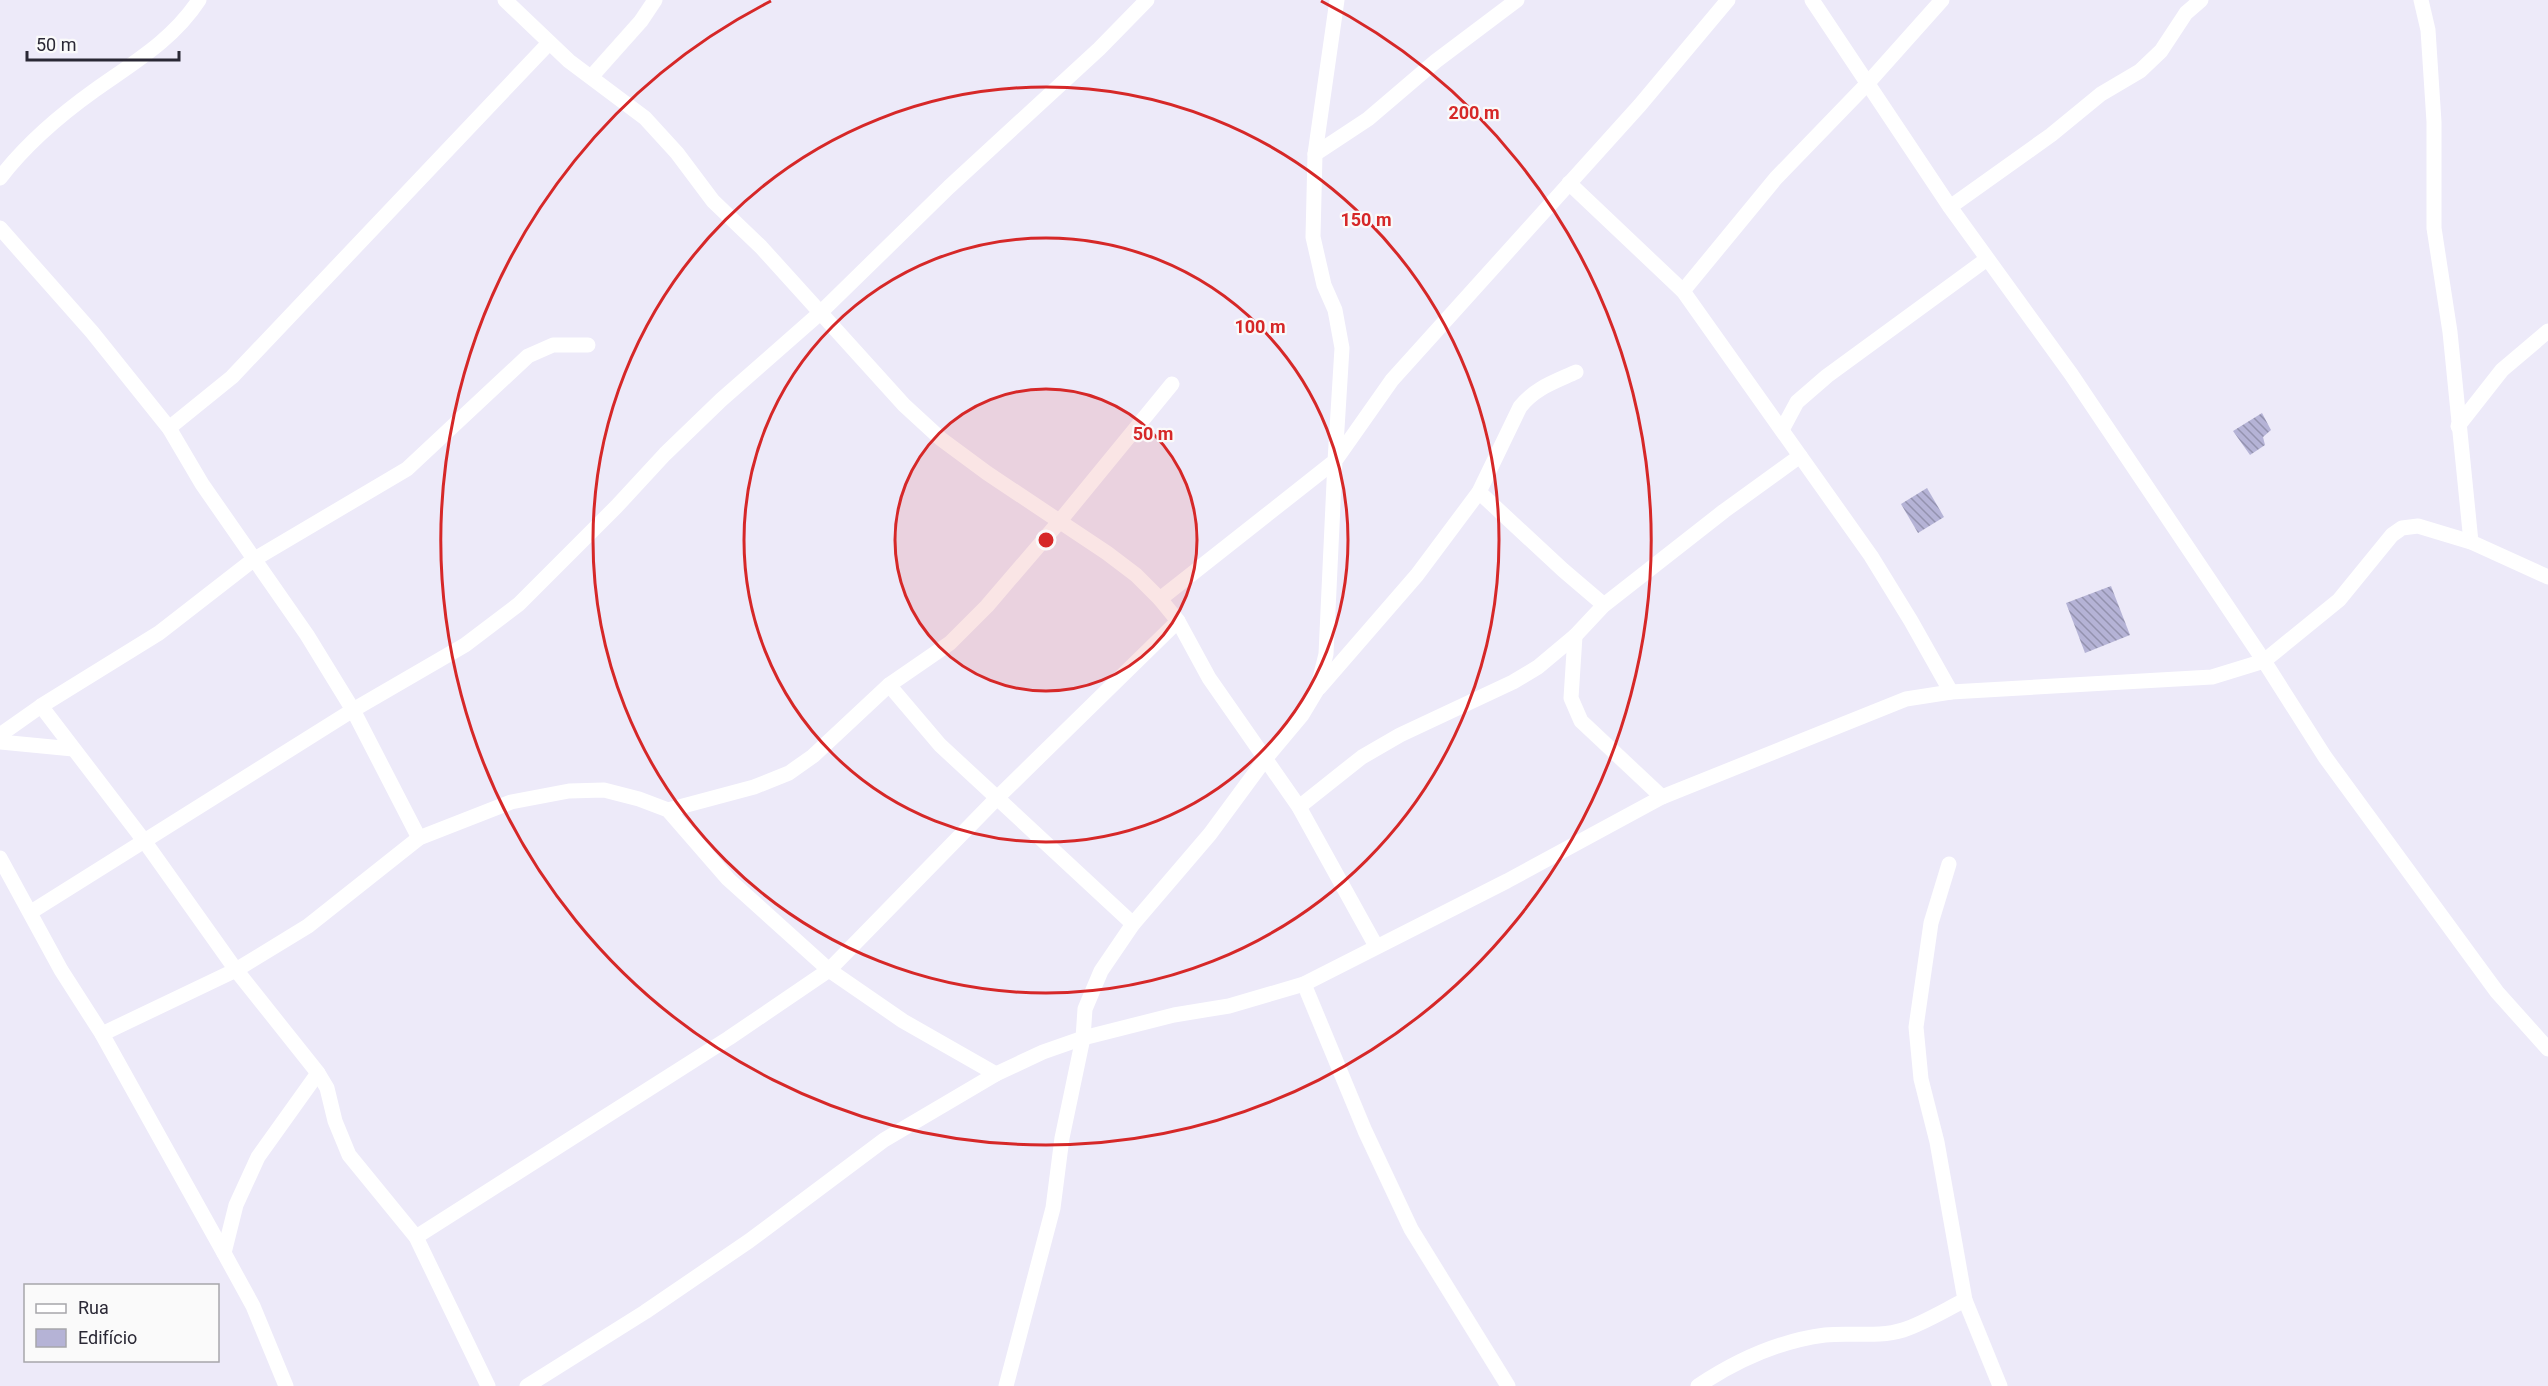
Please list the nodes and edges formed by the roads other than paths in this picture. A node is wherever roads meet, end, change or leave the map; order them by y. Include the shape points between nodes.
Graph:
1 (199, 0) edge
2 (505, 0) edge
3 (655, 0) edge
4 (1147, 0) edge
5 (1336, 0) edge
6 (1517, 0) edge
7 (1728, 0) edge
8 (1812, 0) edge
9 (1942, 0) edge
10 (2201, 0) edge
11 (2421, 0) edge
12 (549, 43) junction
13 (592, 76) junction
14 (1867, 84) junction
15 (1315, 154) junction
16 (5, 161) edge
17 (0, 178) edge
18 (1569, 183) junction
19 (1950, 207) junction
20 (0, 228) edge
21 (1988, 259) junction
22 (1683, 291) junction
23 (820, 313) junction
24 (2548, 331) edge
25 (588, 345) dead end
26 (1576, 372) dead end
27 (1172, 384) dead end
28 (1797, 402) junction
29 (1765, 405) junction
30 (2458, 426) junction
31 (169, 428) junction
32 (1782, 430) junction
33 (1800, 456) junction
34 (1335, 461) junction
35 (1479, 492) junction
36 (1059, 522) junction
37 (2471, 542) junction
38 (253, 560) junction
39 (2548, 577) edge
40 (1160, 599) junction
41 (1604, 605) junction
42 (1178, 621) junction
43 (1575, 636) junction
44 (2264, 661) junction
45 (889, 685) junction
46 (1317, 690) junction
47 (1951, 692) junction
48 (41, 706) junction
49 (353, 710) junction
50 (0, 735) edge
51 (0, 742) edge
52 (73, 749) junction
53 (1266, 758) junction
54 (1662, 796) junction
55 (997, 798) junction
56 (1299, 807) junction
57 (668, 810) junction
58 (419, 838) junction
59 (145, 842) junction
60 (0, 858) edge
61 (1949, 864) dead end
62 (31, 912) junction
63 (1132, 924) junction
64 (1376, 946) junction
65 (236, 970) junction
66 (829, 970) junction
67 (1304, 984) junction
68 (102, 1034) junction
69 (1083, 1038) junction
70 (2548, 1049) edge
71 (318, 1074) junction
72 (996, 1074) junction
73 (416, 1237) junction
74 (224, 1253) junction
75 (1965, 1300) junction
76 (286, 1386) edge
77 (488, 1386) edge
78 (527, 1386) edge
79 (1005, 1386) edge
80 (1508, 1386) edge
81 (1698, 1386) edge
82 (2000, 1386) edge

1 - 16 street via 170,36
2 - 12 street
3 - 13 street
4 - 23 street
5 - 15 street
6 - 15 street via 1368,119
7 - 18 street
8 - 14 street
9 - 14 street
10 - 19 street via 2140,71 2101,94
11 - 30 street via 2428,30 2434,122 2434,228 2450,332
12 - 13 street
12 - 31 street via 232,377
13 - 23 street via 645,118 713,201
14 - 19 street
14 - 22 street via 1776,178
15 - 34 street via 1313,237 1342,348
16 - 17 street
18 - 22 street
18 - 34 street via 1392,380
19 - 21 street
20 - 31 street via 92,332
21 - 28 street
21 - 44 street via 2071,374
22 - 29 street
23 - 36 street via 941,440
23 - 49 street via 665,454 519,604 465,645
24 - 30 street via 2502,370
25 - 38 street via 553,345 528,356 407,469
26 - 35 street via 1528,396
27 - 36 street
28 - 29 street
28 - 32 street
29 - 32 street
30 - 37 street
31 - 38 street
32 - 33 street
33 - 41 street
33 - 47 street via 1871,556
34 - 40 street
34 - 46 street via 1326,654
35 - 41 street
35 - 46 street via 1417,575
36 - 40 street via 1122,564
36 - 45 street via 950,643
37 - 39 street
37 - 44 street via 2418,526 2402,528 2339,600
38 - 48 street via 159,633
38 - 49 street via 307,635
40 - 42 street
41 - 43 street
42 - 53 street via 1209,678
42 - 55 street
43 - 54 street via 1571,698 1575,710 1581,721
43 - 56 street via 1539,667 1513,682 1362,757
44 - 47 street via 2212,677
44 - 70 street via 2325,757 2497,992
45 - 55 street via 940,745
45 - 57 street via 813,756 789,773 754,787
46 - 53 street via 1302,716
47 - 54 street via 1906,699
48 - 50 street
48 - 52 street
49 - 58 street
49 - 59 street
51 - 52 street
52 - 59 street
53 - 56 street
53 - 63 street via 1210,834
54 - 64 street via 1507,881
55 - 63 street
55 - 66 street
56 - 64 street
57 - 58 street via 604,790 569,791 511,802
57 - 66 street via 728,879
58 - 65 street via 308,926
59 - 62 street
59 - 65 street
60 - 62 street
61 - 75 street via 1931,922 1916,1027 1921,1079 1937,1142
62 - 68 street
63 - 69 street via 1101,971 1085,1009
64 - 67 street
65 - 68 street
65 - 71 street
66 - 72 street via 903,1022
66 - 73 street
67 - 69 street via 1229,1006
67 - 80 street via 1411,1229
68 - 74 street
69 - 72 street
69 - 79 street via 1062,1138 1053,1208
71 - 73 street via 327,1088 349,1155
71 - 74 street via 258,1157 236,1204
72 - 78 street via 884,1140 749,1241
73 - 77 street
74 - 76 street via 253,1306
75 - 81 street via 1904,1330 1824,1335 1767,1349
75 - 82 street

